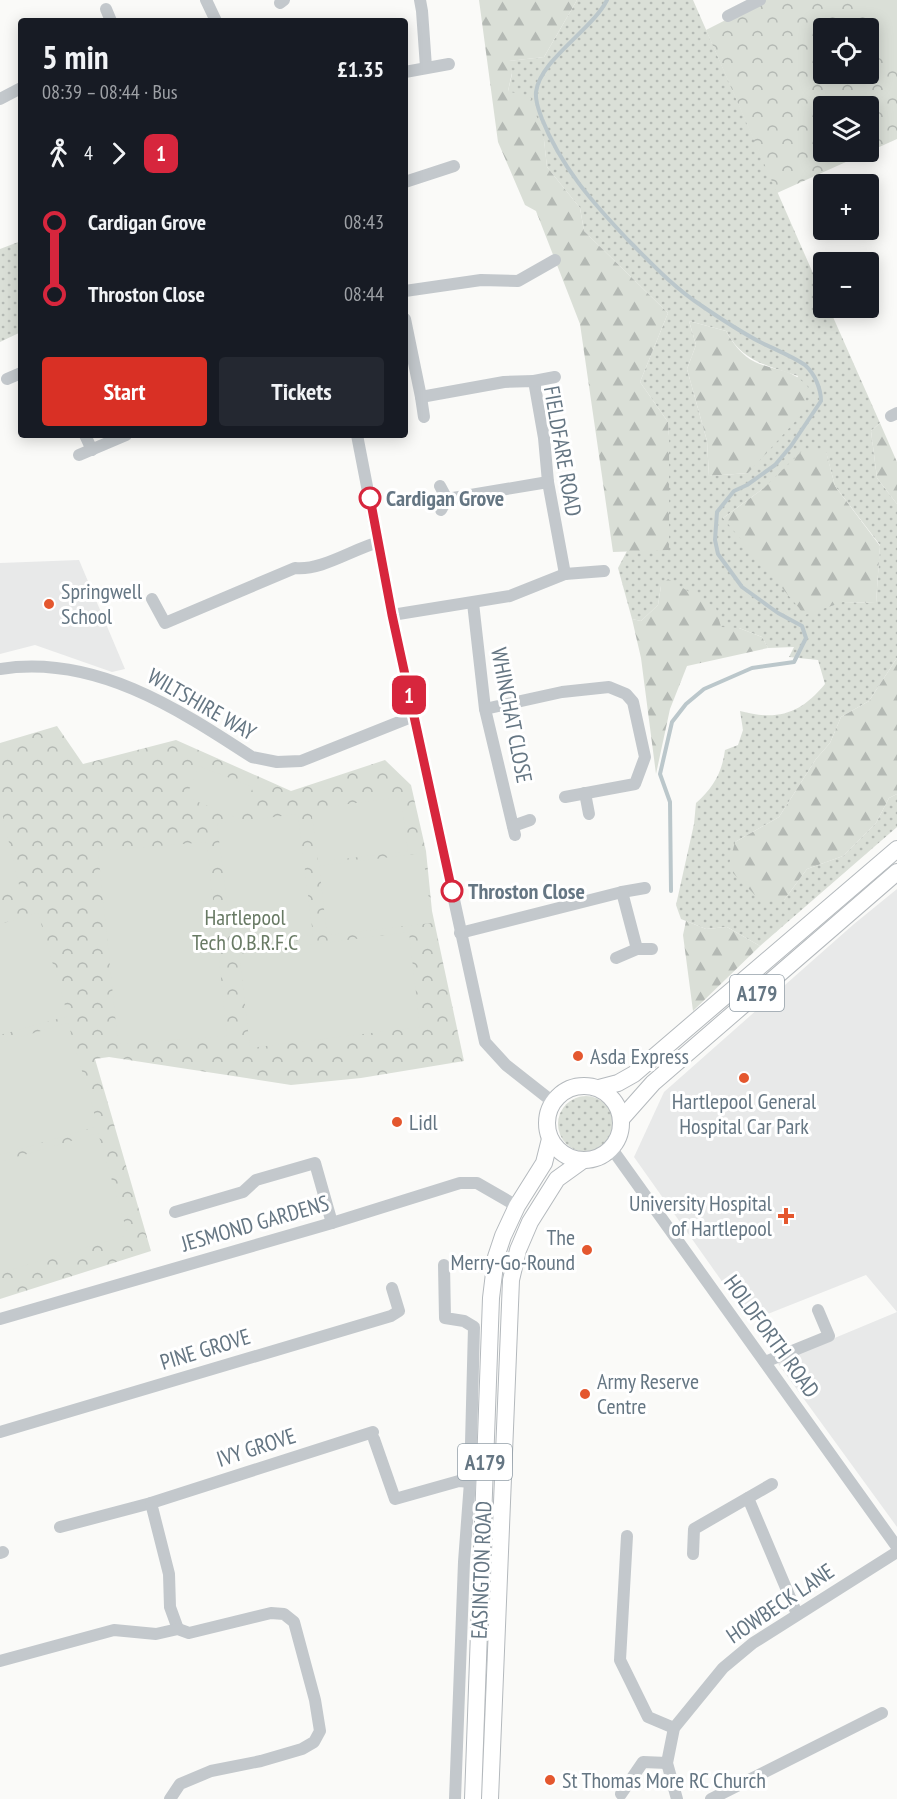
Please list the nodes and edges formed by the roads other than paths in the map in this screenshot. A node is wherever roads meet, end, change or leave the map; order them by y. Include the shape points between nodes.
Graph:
1 (206, 0) edge
2 (420, 0) edge
3 (752, 2) edge
4 (728, 15) dead end
5 (212, 18) edge
6 (449, 64) dead end
7 (426, 67) junction
8 (408, 71) edge
9 (18, 91) edge
10 (0, 99) edge
11 (454, 166) dead end
12 (408, 181) edge
13 (555, 260) dead end
14 (408, 291) edge
15 (408, 334) edge
16 (18, 374) edge
17 (555, 377) dead end
18 (7, 379) dead end
19 (534, 381) junction
20 (421, 397) junction
21 (424, 417) dead end
22 (86, 438) edge
23 (119, 438) edge
24 (358, 438) edge
25 (92, 450) junction
26 (79, 455) dead end
27 (548, 482) junction
28 (440, 486) dead end
29 (379, 542) junction
30 (604, 571) dead end
31 (564, 574) junction
32 (152, 599) dead end
33 (473, 603) junction
34 (392, 615) junction
35 (0, 669) edge
36 (485, 709) junction
37 (414, 716) junction
38 (585, 793) junction
39 (565, 796) dead end
40 (589, 814) dead end
41 (530, 820) dead end
42 (897, 849) edge
43 (897, 872) edge
44 (645, 888) dead end
45 (622, 892) junction
46 (460, 933) junction
47 (637, 949) junction
48 (652, 949) dead end
49 (615, 958) dead end
50 (599, 1088) junction
51 (553, 1102) junction
52 (622, 1118) junction
53 (550, 1139) junction
54 (612, 1149) junction
55 (582, 1161) junction
56 (517, 1206) junction
57 (175, 1212) dead end
58 (332, 1223) junction
59 (444, 1265) dead end
60 (392, 1288) dead end
61 (818, 1310) dead end
62 (0, 1319) edge
63 (490, 1333) junction
64 (509, 1333) junction
65 (473, 1339) junction
66 (765, 1362) junction
67 (0, 1432) edge
68 (485, 1450) junction
69 (505, 1452) junction
70 (470, 1482) junction
71 (772, 1484) dead end
72 (748, 1498) junction
73 (151, 1503) junction
74 (60, 1527) dead end
75 (627, 1536) dead end
76 (897, 1550) edge
77 (693, 1554) dead end
78 (797, 1614) junction
79 (178, 1629) junction
80 (0, 1661) edge
81 (882, 1713) dead end
82 (674, 1728) junction
83 (667, 1763) junction
84 (621, 1794) dead end
85 (170, 1799) edge
86 (455, 1799) edge
87 (473, 1799) edge
88 (490, 1799) edge
89 (677, 1799) edge
90 (711, 1799) edge

1 - 5 street
2 - 7 street
3 - 4 street
6 - 7 street
7 - 8 street
9 - 10 street
11 - 12 street
13 - 14 street via 518,281 481,280
15 - 20 street
16 - 18 street
17 - 19 street
19 - 20 street, FIELDFARE ROAD via 504,382
19 - 27 street, FIELDFARE ROAD
20 - 21 street
22 - 25 street
23 - 25 street
24 - 29 street
25 - 26 street
27 - 28 street via 444,504
27 - 31 street, FIELDFARE ROAD
29 - 32 street via 308,570 295,568 165,623
29 - 34 street
30 - 31 street
31 - 33 street via 510,596
33 - 34 street
33 - 36 street, WHINCHAT CLOSE
34 - 37 street
35 - 37 street, WILTSHIRE WAY via 46,666 103,678 161,702 252,757 277,762 309,758
36 - 38 street via 562,692 609,687 626,694 633,702 645,757 635,784
36 - 41 street, WHINCHAT CLOSE via 514,830
37 - 46 street
38 - 39 street
38 - 40 street
42 - 50 highway, A179 via 634,1074
43 - 52 highway, A179 via 653,1083
44 - 45 street
45 - 46 street
45 - 47 street
46 - 51 street via 485,1042 506,1065
47 - 48 street
47 - 49 street
50 - 51 highway via 569,1089
50 - 52 highway via 610,1095
51 - 53 highway, EASINGTON ROAD via 547,1126
52 - 54 highway via 622,1129
53 - 55 highway via 569,1158
53 - 56 highway, EASINGTON ROAD / A179 via 543,1163
54 - 55 highway, EASINGTON ROAD via 603,1156
54 - 66 street, HOLDFORTH ROAD
55 - 64 highway, EASINGTON ROAD / A179 via 556,1179 518,1250 511,1280
56 - 58 street, JESMOND GARDENS via 477,1183 460,1183
56 - 63 highway, EASINGTON ROAD / A179 via 496,1257
57 - 58 street via 243,1192 256,1180 315,1163
58 - 62 street, JESMOND GARDENS
59 - 65 street via 445,1318 474,1327
60 - 67 street, PINE GROVE via 399,1311 391,1316
61 - 66 street via 829,1336
63 - 64 street
63 - 65 street
63 - 68 highway, EASINGTON ROAD / A179
64 - 69 highway, EASINGTON ROAD / A179
65 - 70 street, EASINGTON ROAD
66 - 76 street, HOLDFORTH ROAD
68 - 69 highway
68 - 87 highway, EASINGTON ROAD / A179
69 - 88 highway, EASINGTON ROAD / A179
70 - 73 street, IVY GROVE via 459,1481 397,1505 374,1436
70 - 86 street, EASINGTON ROAD
71 - 72 street
72 - 77 street via 694,1529
72 - 78 street
73 - 74 street, IVY GROVE
73 - 79 street via 169,1574 170,1607
75 - 82 street via 620,1660 648,1717
76 - 78 street, HOWBECK LANE
78 - 82 street, HOWBECK LANE via 723,1668
79 - 80 street via 156,1634 114,1630
79 - 85 street via 189,1633 271,1613 284,1614 294,1622 320,1731 314,1742 302,1749 211,1771 180,1784
81 - 90 street
82 - 83 street, HOWBECK LANE
83 - 84 street via 643,1762
83 - 89 street, HOWBECK LANE

